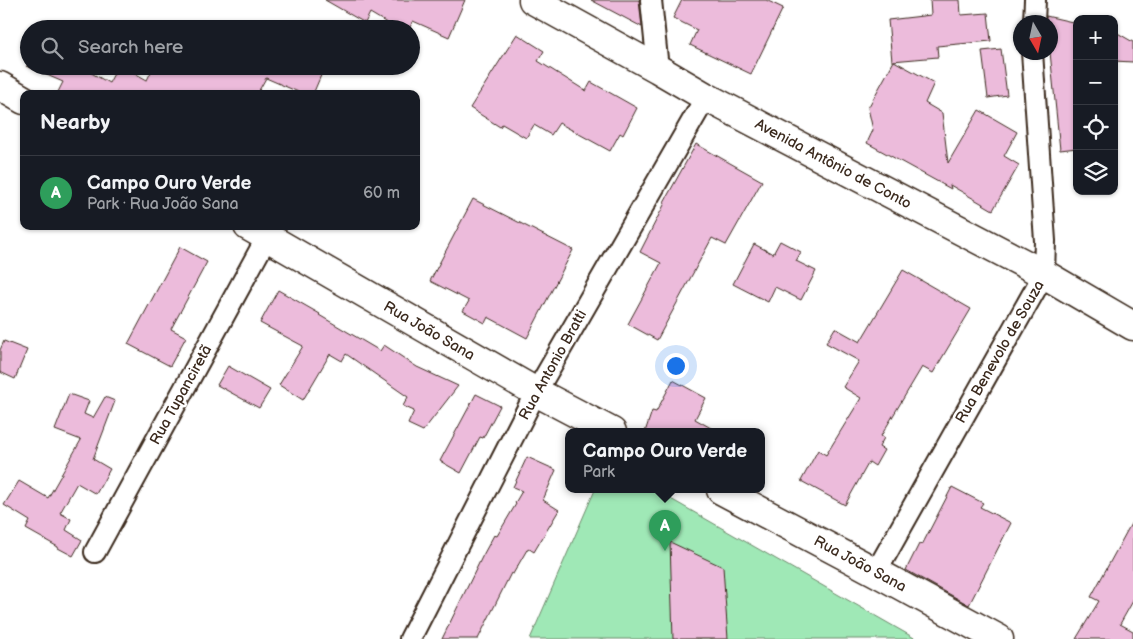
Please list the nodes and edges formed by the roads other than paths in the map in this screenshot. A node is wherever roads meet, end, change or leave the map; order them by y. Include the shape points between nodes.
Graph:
1 (533, 0) edge
2 (651, 0) edge
3 (1035, 0) edge
4 (1034, 15) edge
5 (1033, 60) edge
6 (658, 69) junction
7 (0, 86) edge
8 (706, 97) junction
9 (20, 98) edge
10 (258, 232) edge
11 (1044, 274) junction
12 (1133, 326) edge
13 (536, 392) junction
14 (604, 428) edge
15 (727, 493) edge
16 (95, 552) dead end
17 (876, 572) junction
18 (410, 639) edge
19 (999, 639) edge

1 - 6 street, Avenida Antônio de Conto
2 - 6 street
3 - 4 street
5 - 11 street, Rua Benevolo de Souza via 1045,241
6 - 8 street, Avenida Antônio de Conto
7 - 9 street
8 - 11 street, Avenida Antônio de Conto
8 - 13 street, Rua Antonio Bratti
10 - 13 street, Rua João Sana
10 - 16 street, Rua Tupanciretã
11 - 12 street, Avenida Antônio de Conto
11 - 17 street, Rua Benevolo de Souza
13 - 14 street, Rua João Sana
13 - 18 street, Rua Antonio Bratti
15 - 17 street, Rua João Sana
17 - 19 street, Rua João Sana

